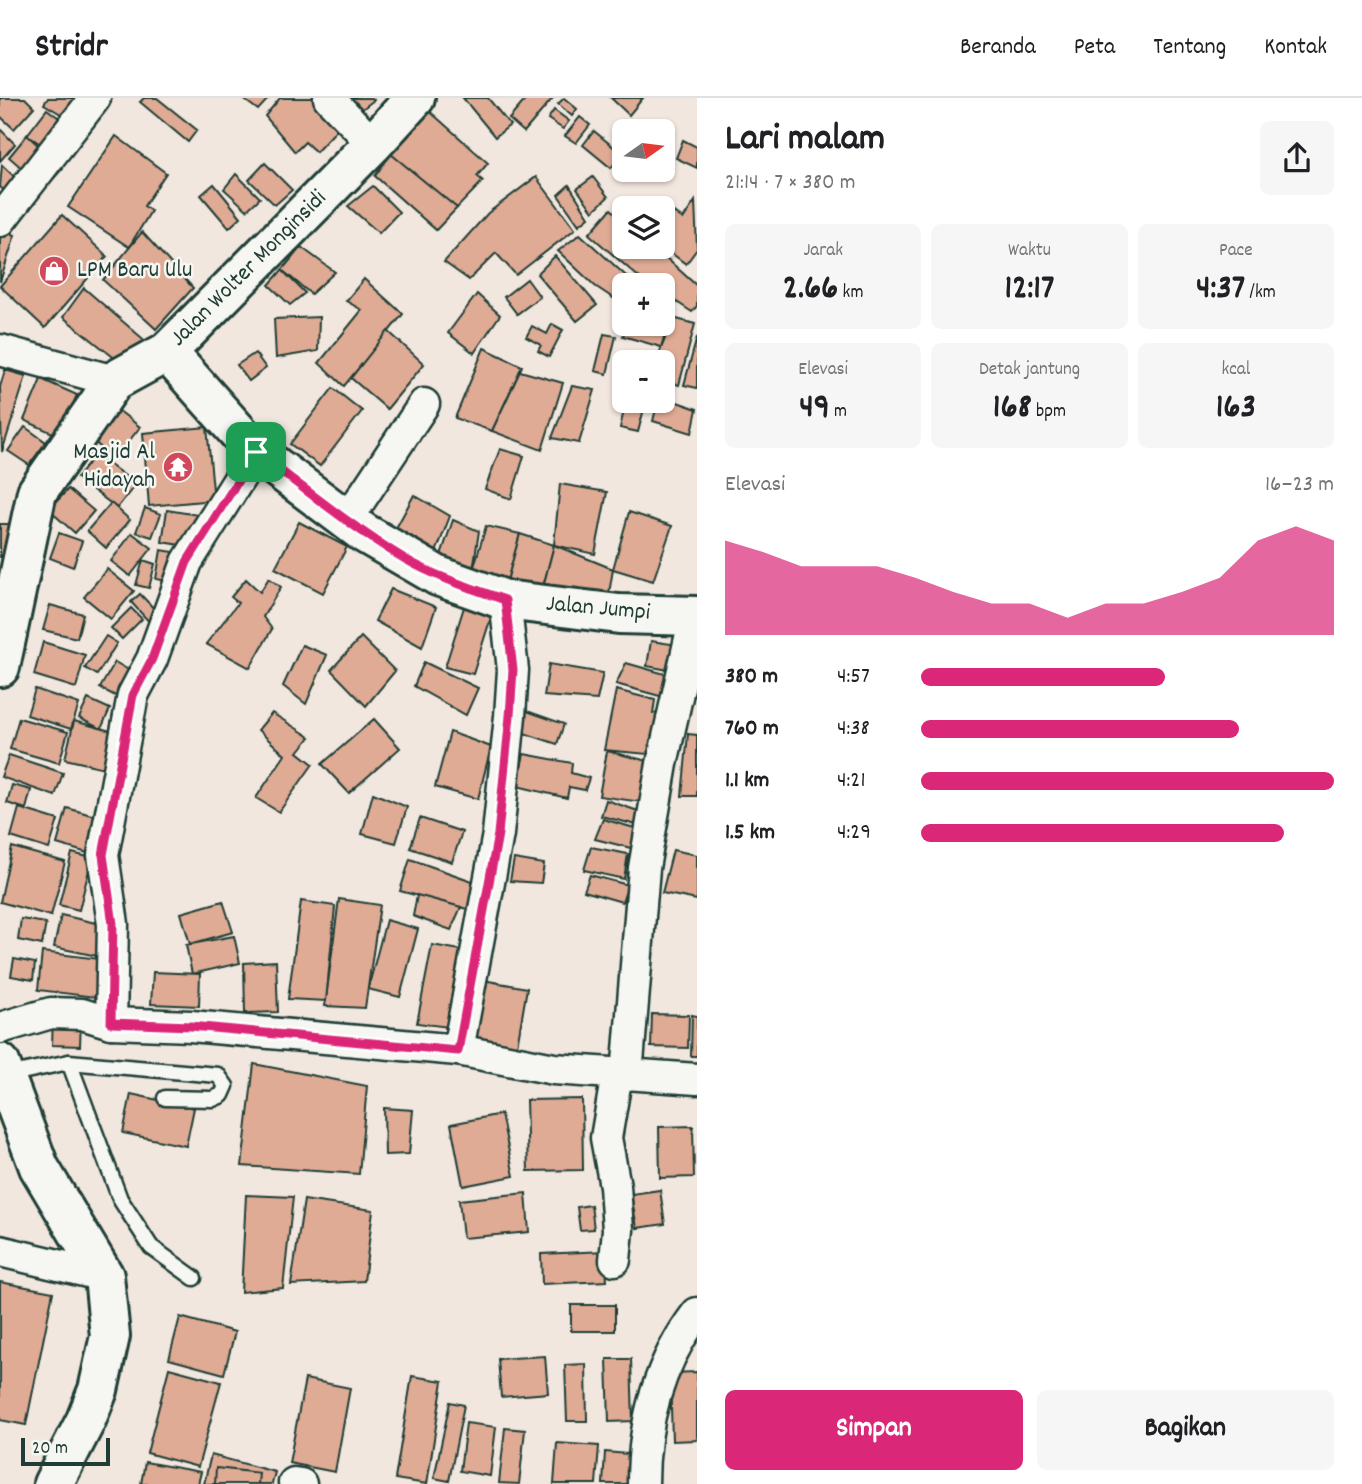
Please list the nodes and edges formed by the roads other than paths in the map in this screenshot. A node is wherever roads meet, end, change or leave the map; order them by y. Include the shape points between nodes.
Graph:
1 (94, 98) edge
2 (329, 98) edge
3 (415, 98) edge
4 (377, 140) junction
5 (0, 221) edge
6 (0, 350) edge
7 (167, 352) junction
8 (114, 381) junction
9 (424, 404) dead end
10 (256, 452) junction
11 (347, 520) junction
12 (505, 600) junction
13 (696, 615) edge
14 (0, 667) edge
15 (111, 1023) junction
16 (0, 1028) edge
17 (458, 1051) junction
18 (69, 1062) junction
19 (3, 1069) edge
20 (622, 1074) junction
21 (697, 1079) edge
22 (165, 1098) dead end
23 (0, 1251) edge
24 (615, 1260) dead end
25 (104, 1276) junction
26 (194, 1278) dead end
27 (697, 1313) edge
28 (53, 1484) edge
29 (643, 1484) edge

1 - 5 street
2 - 4 street
3 - 4 main road, Jalan Wolter Monginsidi
4 - 7 main road, Jalan Wolter Monginsidi
6 - 8 street
7 - 8 main road, Jalan Wolter Monginsidi
7 - 10 main road, Jalan Jumpi
8 - 14 main road, Jalan Wolter Monginsidi via 37,492
9 - 11 street
10 - 11 main road, Jalan Jumpi
10 - 15 street via 187,562 152,659 133,695 103,855 113,924
11 - 12 main road, Jalan Jumpi via 428,570
12 - 13 main road, Jalan Jumpi via 619,614
12 - 17 street via 513,670 498,834
13 - 20 street via 644,868
15 - 16 street via 82,1014 51,1013
15 - 17 street
17 - 20 street via 554,1069
18 - 19 lane
18 - 22 lane via 218,1075 226,1086 222,1095 213,1099
18 - 26 lane via 120,1199 151,1247
19 - 25 main road via 39,1167
20 - 21 street
20 - 24 street via 606,1138 615,1186
23 - 25 street
25 - 28 main road via 110,1335 98,1390
27 - 29 street via 666,1363 655,1396 644,1435

